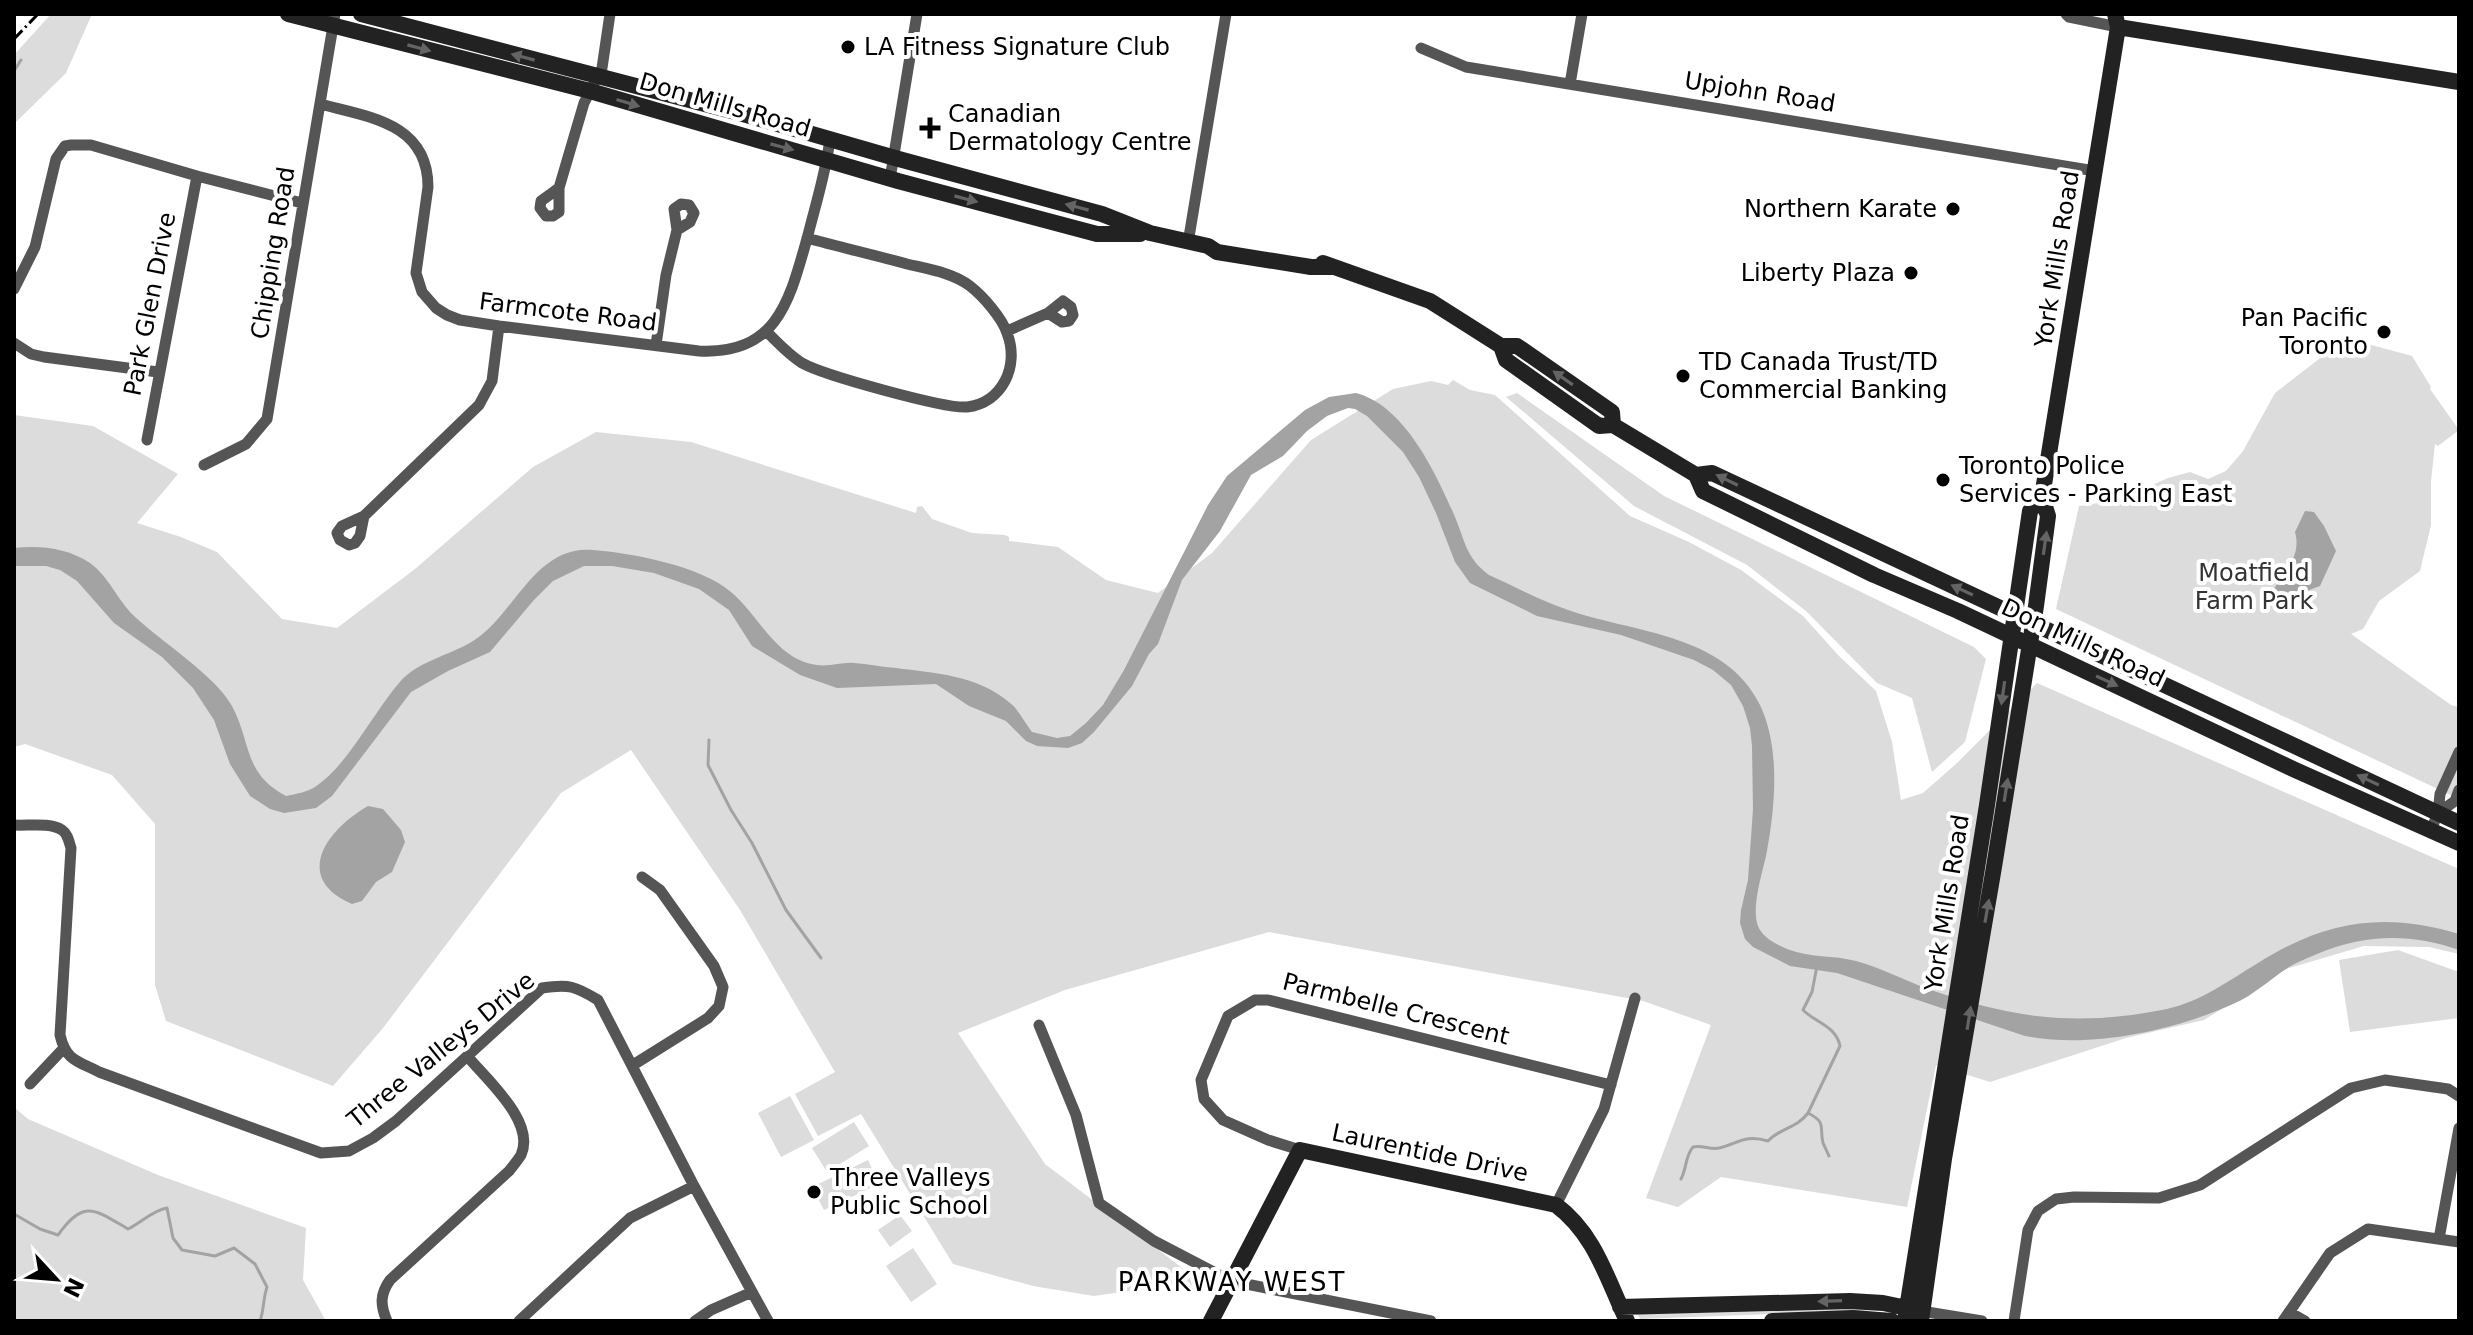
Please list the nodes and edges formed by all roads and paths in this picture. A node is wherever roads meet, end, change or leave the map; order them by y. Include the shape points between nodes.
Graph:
1 (288, 14) edge
2 (361, 14) edge
3 (610, 14) edge
4 (917, 14) edge
5 (1226, 14) edge
6 (1582, 14) edge
7 (2066, 14) edge
8 (2120, 18) edge
9 (334, 19) edge
10 (1421, 48) dead end
11 (2459, 82) edge
12 (594, 84) junction
13 (1570, 84) junction
14 (671, 97) junction
15 (320, 104) junction
16 (666, 114) junction
17 (743, 114) junction
18 (738, 134) junction
19 (830, 139) junction
20 (895, 158) junction
21 (827, 159) junction
22 (2095, 171) junction
23 (197, 176) junction
24 (890, 179) junction
25 (559, 188) dead end
26 (302, 203) junction
27 (677, 230) dead end
28 (1150, 233) junction
29 (807, 238) junction
30 (1188, 243) junction
31 (14, 289) edge
32 (1048, 313) dead end
33 (499, 326) junction
34 (766, 331) junction
35 (1007, 331) junction
36 (14, 343) edge
37 (656, 345) junction
38 (158, 372) junction
39 (147, 440) dead end
40 (204, 465) dead end
41 (1696, 475) junction
42 (1763, 497) junction
43 (2042, 497) junction
44 (364, 516) dead end
45 (1754, 516) junction
46 (1862, 544) junction
47 (1850, 562) junction
48 (2014, 616) junction
49 (2032, 625) junction
50 (2011, 636) junction
51 (2029, 644) junction
52 (2459, 752) edge
53 (2459, 790) edge
54 (2438, 813) junction
55 (2459, 823) edge
56 (14, 825) edge
57 (2431, 830) junction
58 (2459, 843) edge
59 (642, 877) dead end
60 (1971, 954) junction
61 (1635, 998) dead end
62 (1039, 1025) dead end
63 (63, 1049) junction
64 (468, 1057) junction
65 (633, 1065) junction
66 (30, 1084) dead end
67 (1611, 1085) junction
68 (2459, 1096) edge
69 (2459, 1128) edge
70 (1300, 1150) junction
71 (694, 1186) junction
72 (1556, 1205) junction
73 (2439, 1239) junction
74 (2459, 1242) edge
75 (1231, 1281) junction
76 (752, 1292) junction
77 (1624, 1314) edge
78 (1914, 1315) edge
79 (2286, 1316) edge
80 (387, 1321) edge
81 (519, 1321) edge
82 (695, 1321) edge
83 (768, 1321) edge
84 (1211, 1321) edge
85 (1431, 1321) edge
86 (1772, 1321) edge
87 (1892, 1321) edge
88 (1982, 1321) edge
89 (2014, 1321) edge
90 (2305, 1321) edge

1 - 9 main road, Don Mills Road
12 -> 2 main road, Don Mills Road
3 - 12 street
4 - 20 street
5 - 30 street
6 - 13 street
7 - 8 street
8 - 11 main road
8 - 22 main road, York Mills Road
9 -> 12 main road, Don Mills Road
9 - 15 street, Chipping Road
10 - 13 street, Upjohn Road via 1466,67
12 - 14 main road, Don Mills Road
12 -> 16 main road, Don Mills Road
12 - 25 street
13 - 22 street, Upjohn Road
14 - 16 main road
14 - 17 main road, Don Mills Road
15 - 26 street, Chipping Road
15 - 33 street, Farmcote Road via 389,124 415,143 428,173 416,273 422,292 447,315
16 - 18 main road, Don Mills Road
17 - 18 main road
17 - 19 main road, Don Mills Road
18 -> 21 main road, Don Mills Road
19 - 20 main road, Don Mills Road
19 - 21 street, Farmcote Road
20 - 24 street
28 -> 20 main road, Don Mills Road via 1102,214
21 - 24 main road, Don Mills Road
21 - 29 street, Farmcote Road
22 - 43 main road, York Mills Road
23 - 26 street
23 - 31 street via 85,143 65,146 52,169 35,247
23 - 38 street, Park Glen Drive
24 -> 28 main road, Don Mills Road via 1097,234
26 - 40 street, Chipping Road via 267,419 246,444
27 - 37 street
28 - 30 main road, Don Mills Road
29 - 34 street, Farmcote Road via 787,302
29 - 35 street via 948,275 969,286
30 - 41 main road, Don Mills Road via 1314,258 1430,301 1501,346 1506,360 1599,426 1613,425
32 - 35 street
33 - 37 street, Farmcote Road
33 - 44 street via 487,394
34 - 35 street via 813,369 958,407 981,403 1002,389 1012,353
34 - 37 street, Farmcote Road via 727,350
36 - 38 street via 44,357
38 - 39 street, Park Glen Drive
42 -> 41 main road, Don Mills Road via 1712,473
41 - 45 main road, Don Mills Road via 1703,491
42 - 45 main road
42 - 46 main road, Don Mills Road
43 - 48 main road, York Mills Road via 2030,511
49 -> 43 main road, York Mills Road via 2048,516
45 - 47 main road, Don Mills Road
46 - 47 main road
48 -> 46 main road, Don Mills Road
47 - 50 main road, Don Mills Road
48 - 49 main road, Don Mills Road
48 - 50 main road, York Mills Road
49 - 51 main road, York Mills Road
54 -> 49 main road, Don Mills Road
50 - 51 main road, Don Mills Road
50 -> 60 main road, York Mills Road
51 -> 57 main road, Don Mills Road
60 -> 51 main road, York Mills Road
52 - 54 street via 2440,794
53 - 54 street via 2455,801
54 - 55 main road, Don Mills Road
54 - 57 street
56 - 63 street via 63,830 71,848
57 - 58 main road, Don Mills Road
59 - 65 street via 660,890 723,987 719,1006 708,1018
60 - 78 main road, York Mills Road
61 - 67 street
62 - 75 street via 1076,1115 1099,1203 1154,1241
63 - 64 street, Three Valleys Drive via 99,1072 321,1153 349,1151 373,1138
63 - 66 street
64 - 65 street, Three Valleys Drive via 542,988 564,985 598,1000
64 - 80 street via 521,1123 521,1154 390,1280 381,1300
65 - 71 street, Three Valleys Drive
67 - 70 street, Parmbelle Crescent via 1255,1000 1228,1016 1201,1080 1204,1099 1223,1120
67 - 72 street
68 - 89 street via 2448,1089 2385,1080 2351,1088 2200,1185 2159,1198 2056,1199 2038,1211 2028,1230
69 - 73 street
70 - 72 main road, Laurentide Drive
70 - 75 main road, Laurentide Drive
71 - 76 street, Three Valleys Drive
71 - 81 street via 630,1218
72 - 77 main road, Laurentide Drive via 1589,1238
73 - 74 street
73 - 79 street via 2368,1229 2330,1253
75 - 84 main road, Laurentide Drive
75 - 85 street
76 - 82 street
76 - 83 street, Three Valleys Drive
78 -> 77 main road via 1883,1303 1850,1301
78 - 88 street
79 - 90 street
86 - 87 main road

